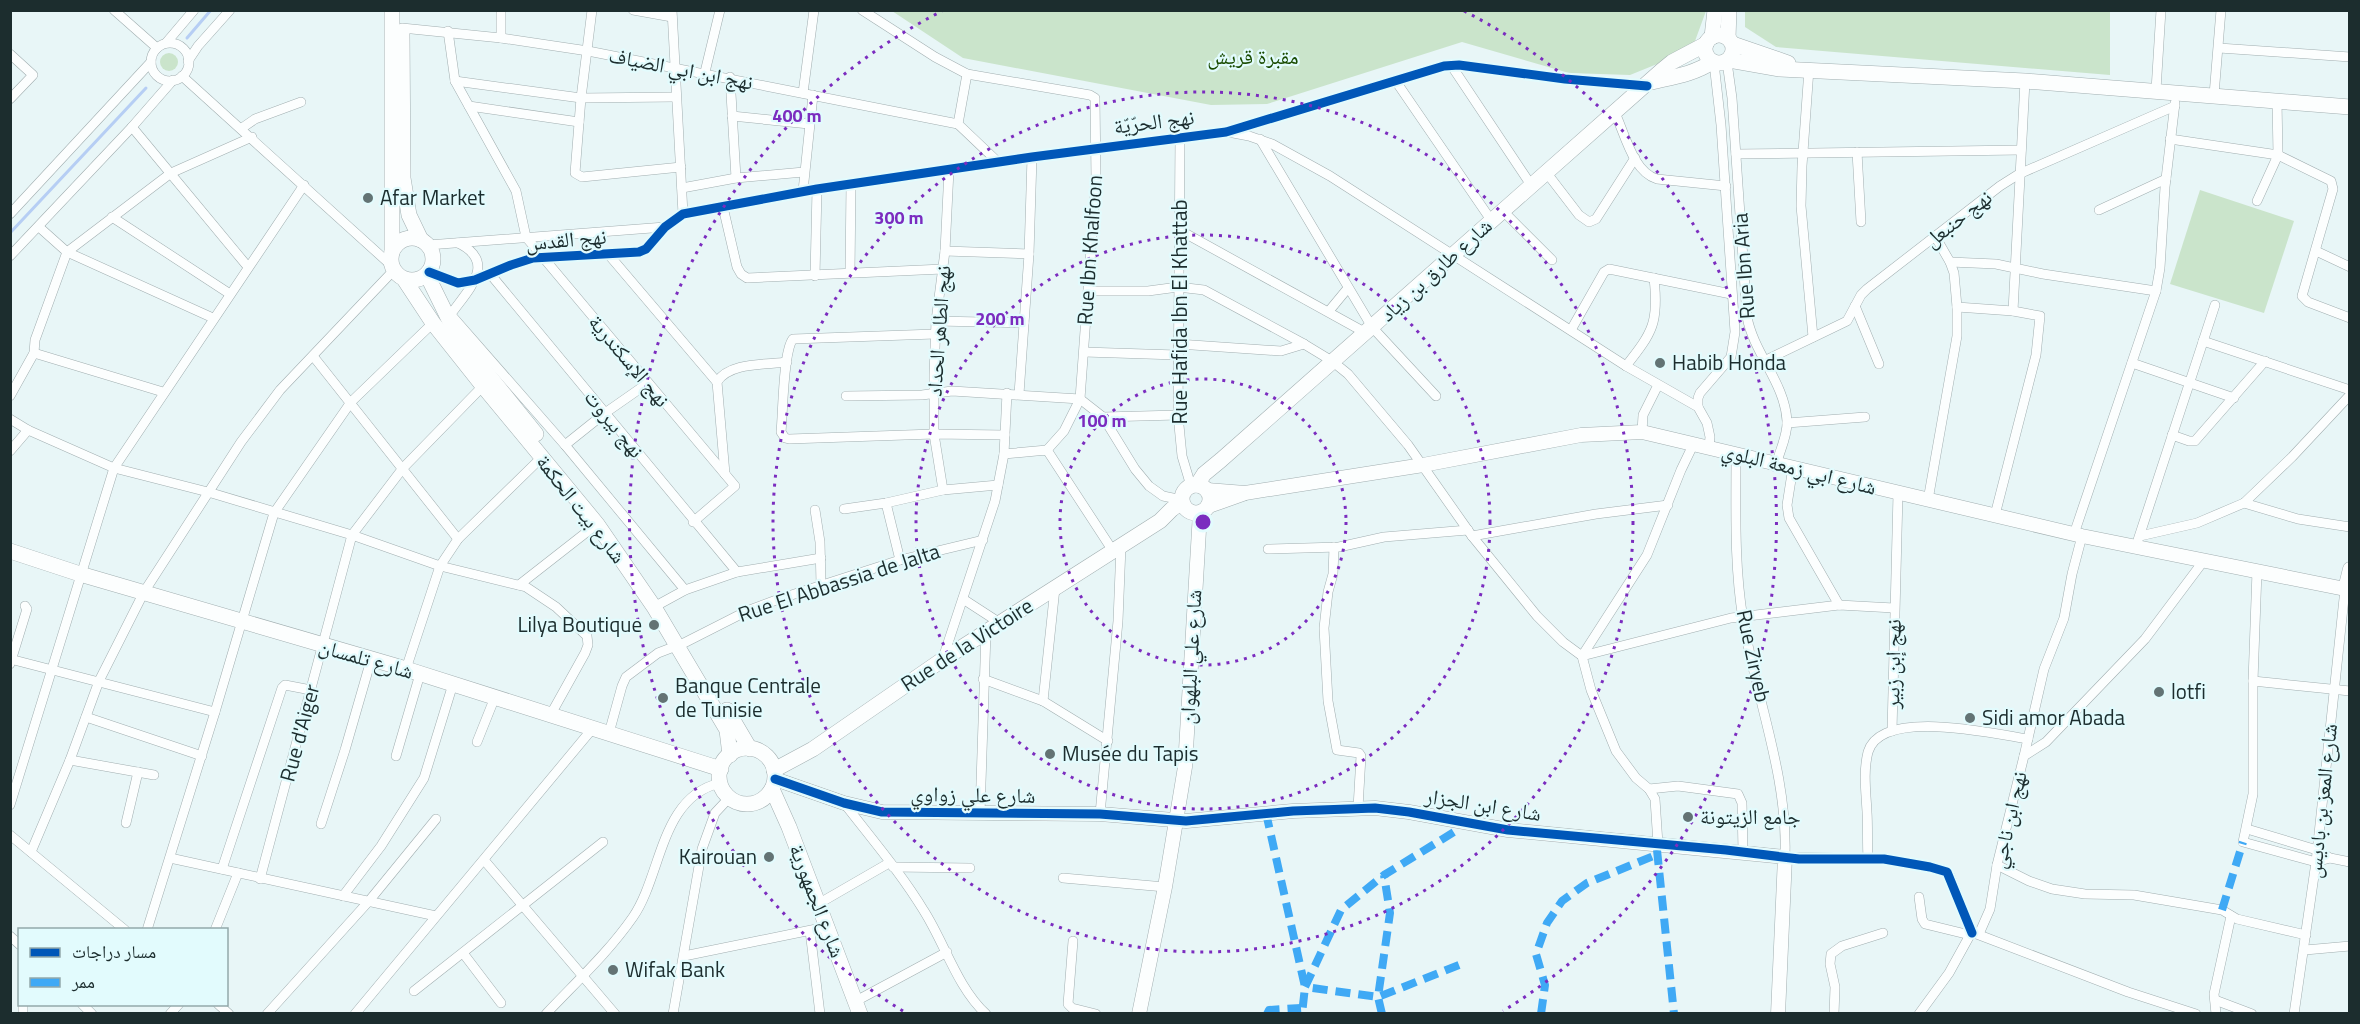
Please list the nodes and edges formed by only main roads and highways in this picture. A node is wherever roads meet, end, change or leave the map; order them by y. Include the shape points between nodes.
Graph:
1 (392, 10) edge
2 (402, 10) edge
3 (1715, 10) edge
4 (1729, 10) edge
5 (1709, 41) junction
6 (1731, 41) junction
7 (1721, 61) junction
8 (1807, 69) junction
9 (1649, 84) junction
10 (2349, 107) edge
11 (424, 242) junction
12 (396, 267) junction
13 (428, 274) junction
14 (1200, 487) junction
15 (1193, 506) junction
16 (10, 551) edge
17 (657, 605) junction
18 (680, 644) junction
19 (750, 749) junction
20 (730, 755) junction
21 (720, 776) junction
22 (774, 779) junction
23 (858, 1007) edge

1 - 12 main road
2 - 11 main road, شارع بيت الحكمة via 403,178 409,215
3 - 5 main road
4 - 6 main road
5 - 6 main road via 1723,35
5 - 7 main road via 1706,54
5 - 9 main road, شارع طارق بن زياد via 1672,62
6 - 7 main road via 1733,55
6 - 8 main road
7 - 8 main road
7 - 9 main road, شارع طارق بن زياد
8 - 10 main road via 2156,90 2175,99 2214,95
9 - 14 main road, شارع طارق بن زياد via 1204,474
11 - 12 main road via 414,238 401,241
11 - 13 main road, شارع بيت الحكمة via 433,253
12 - 13 main road via 412,280
12 - 17 main road, شارع بيت الحكمة via 433,323 597,524
13 - 17 main road, شارع بيت الحكمة via 457,336 605,520
14 - 15 main road, شارع طارق بن زياد via 1184,492
14 - 15 main road via 1210,498
15 - 22 main road, Rue de la Victoire via 1168,513 1160,522 1000,622
16 - 21 main road, شارع تلمسان via 551,714
17 - 18 main road, شارع بيت الحكمة
18 - 19 main road, شارع بيت الحكمة
18 - 20 main road, شارع بيت الحكمة via 727,730
19 - 20 main road
19 - 22 main road via 766,755
20 - 21 main road
21 - 22 main road via 729,798 753,804 760,801
22 - 23 main road, شارع الجمهورية

